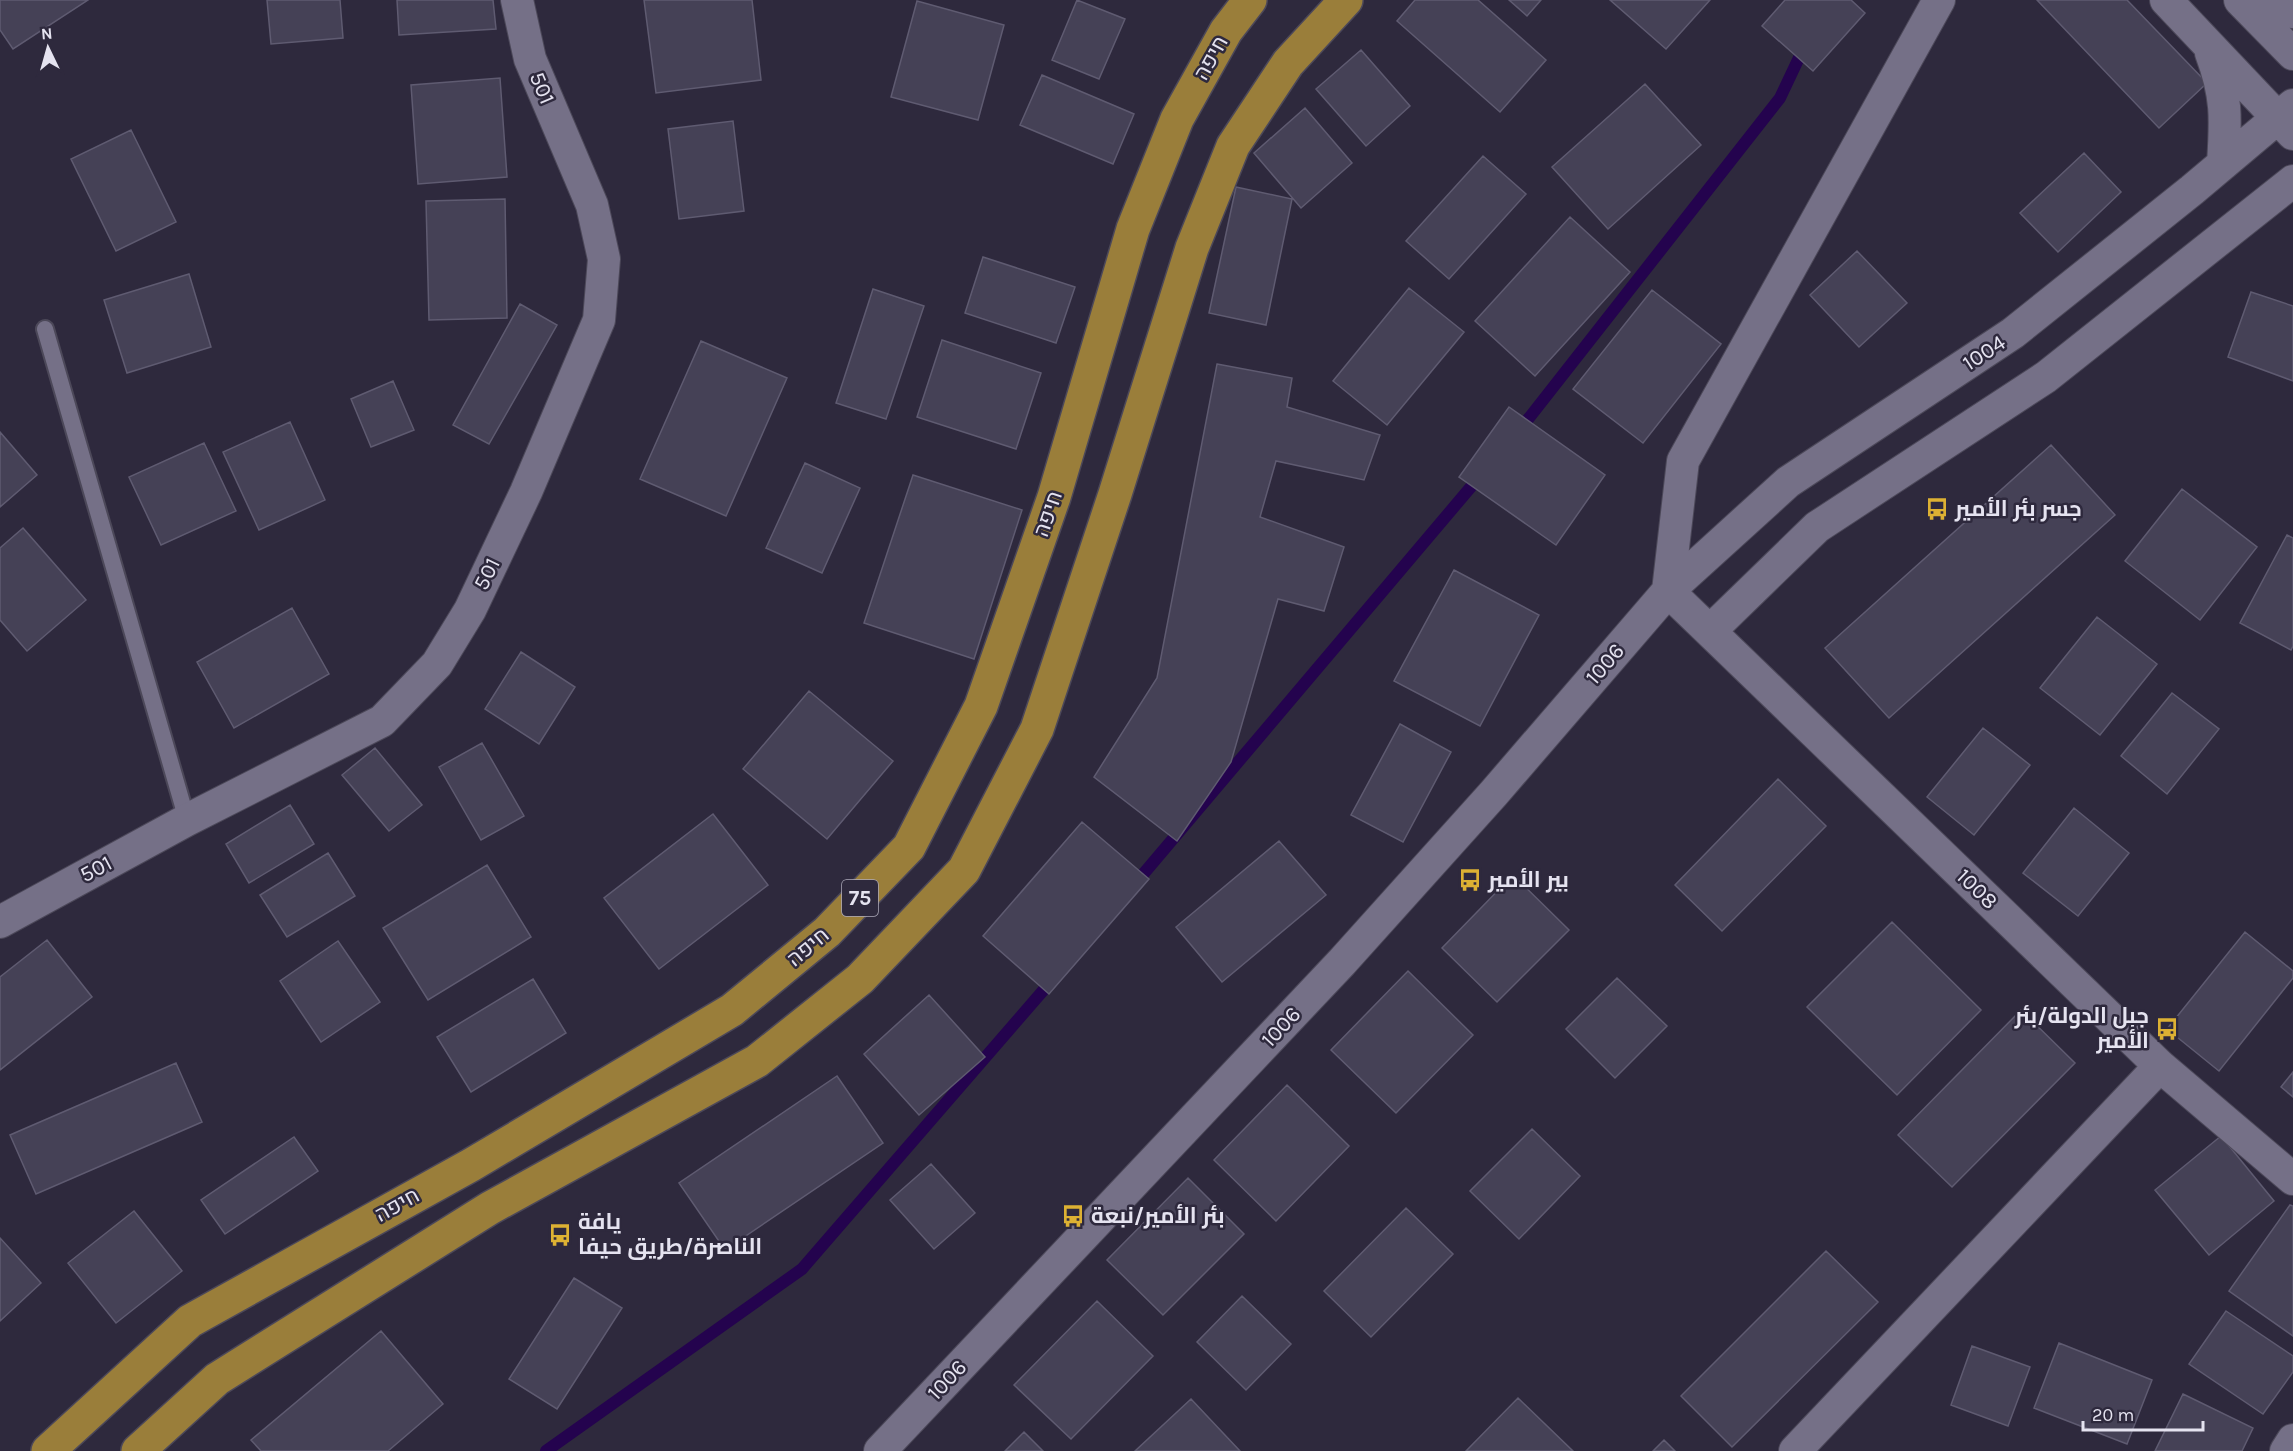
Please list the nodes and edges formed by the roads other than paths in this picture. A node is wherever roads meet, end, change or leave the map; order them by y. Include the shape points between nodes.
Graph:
1 (517, 0) edge
2 (1250, 0) edge
3 (1346, 0) edge
4 (1939, 0) edge
5 (2166, 0) edge
6 (2240, 0) edge
7 (2247, 0) edge
8 (2293, 12) edge
9 (2207, 43) junction
10 (2293, 54) edge
11 (2288, 119) edge
12 (2223, 164) junction
13 (2293, 181) edge
14 (45, 329) dead end
15 (1668, 591) junction
16 (1710, 630) junction
17 (187, 820) junction
18 (0, 922) edge
19 (2160, 1066) junction
20 (2293, 1179) edge
21 (2293, 1440) edge
22 (48, 1451) edge
23 (138, 1451) edge
24 (880, 1451) edge
25 (1794, 1451) edge
26 (2286, 1451) edge

1 - 17 street, 501 via 530,59 592,206 604,259 599,320 526,492 470,610 437,664 382,721
2 - 22 highway, חיפה / 75 via 1226,31 1177,119 1133,229 1054,497 981,706 909,847 827,932 732,1010 471,1165 190,1321
3 - 23 highway, 75 via 1288,63 1233,146 1192,248 1037,729 964,870 860,979 756,1061 490,1208 217,1378
4 - 15 street via 1683,461
5 - 9 street
6 - 10 street
7 - 8 street
9 - 11 street
9 - 12 street via 2223,84
11 - 12 street, 1004
12 - 15 street, 1004 via 2013,333 1788,482
13 - 16 street via 2046,377 1817,527
14 - 17 lane
15 - 16 street, 1008
15 - 24 street, 1006 via 1342,962
16 - 19 street, 1008
17 - 18 street, 501
19 - 20 street, 1008
19 - 25 street
21 - 26 street

